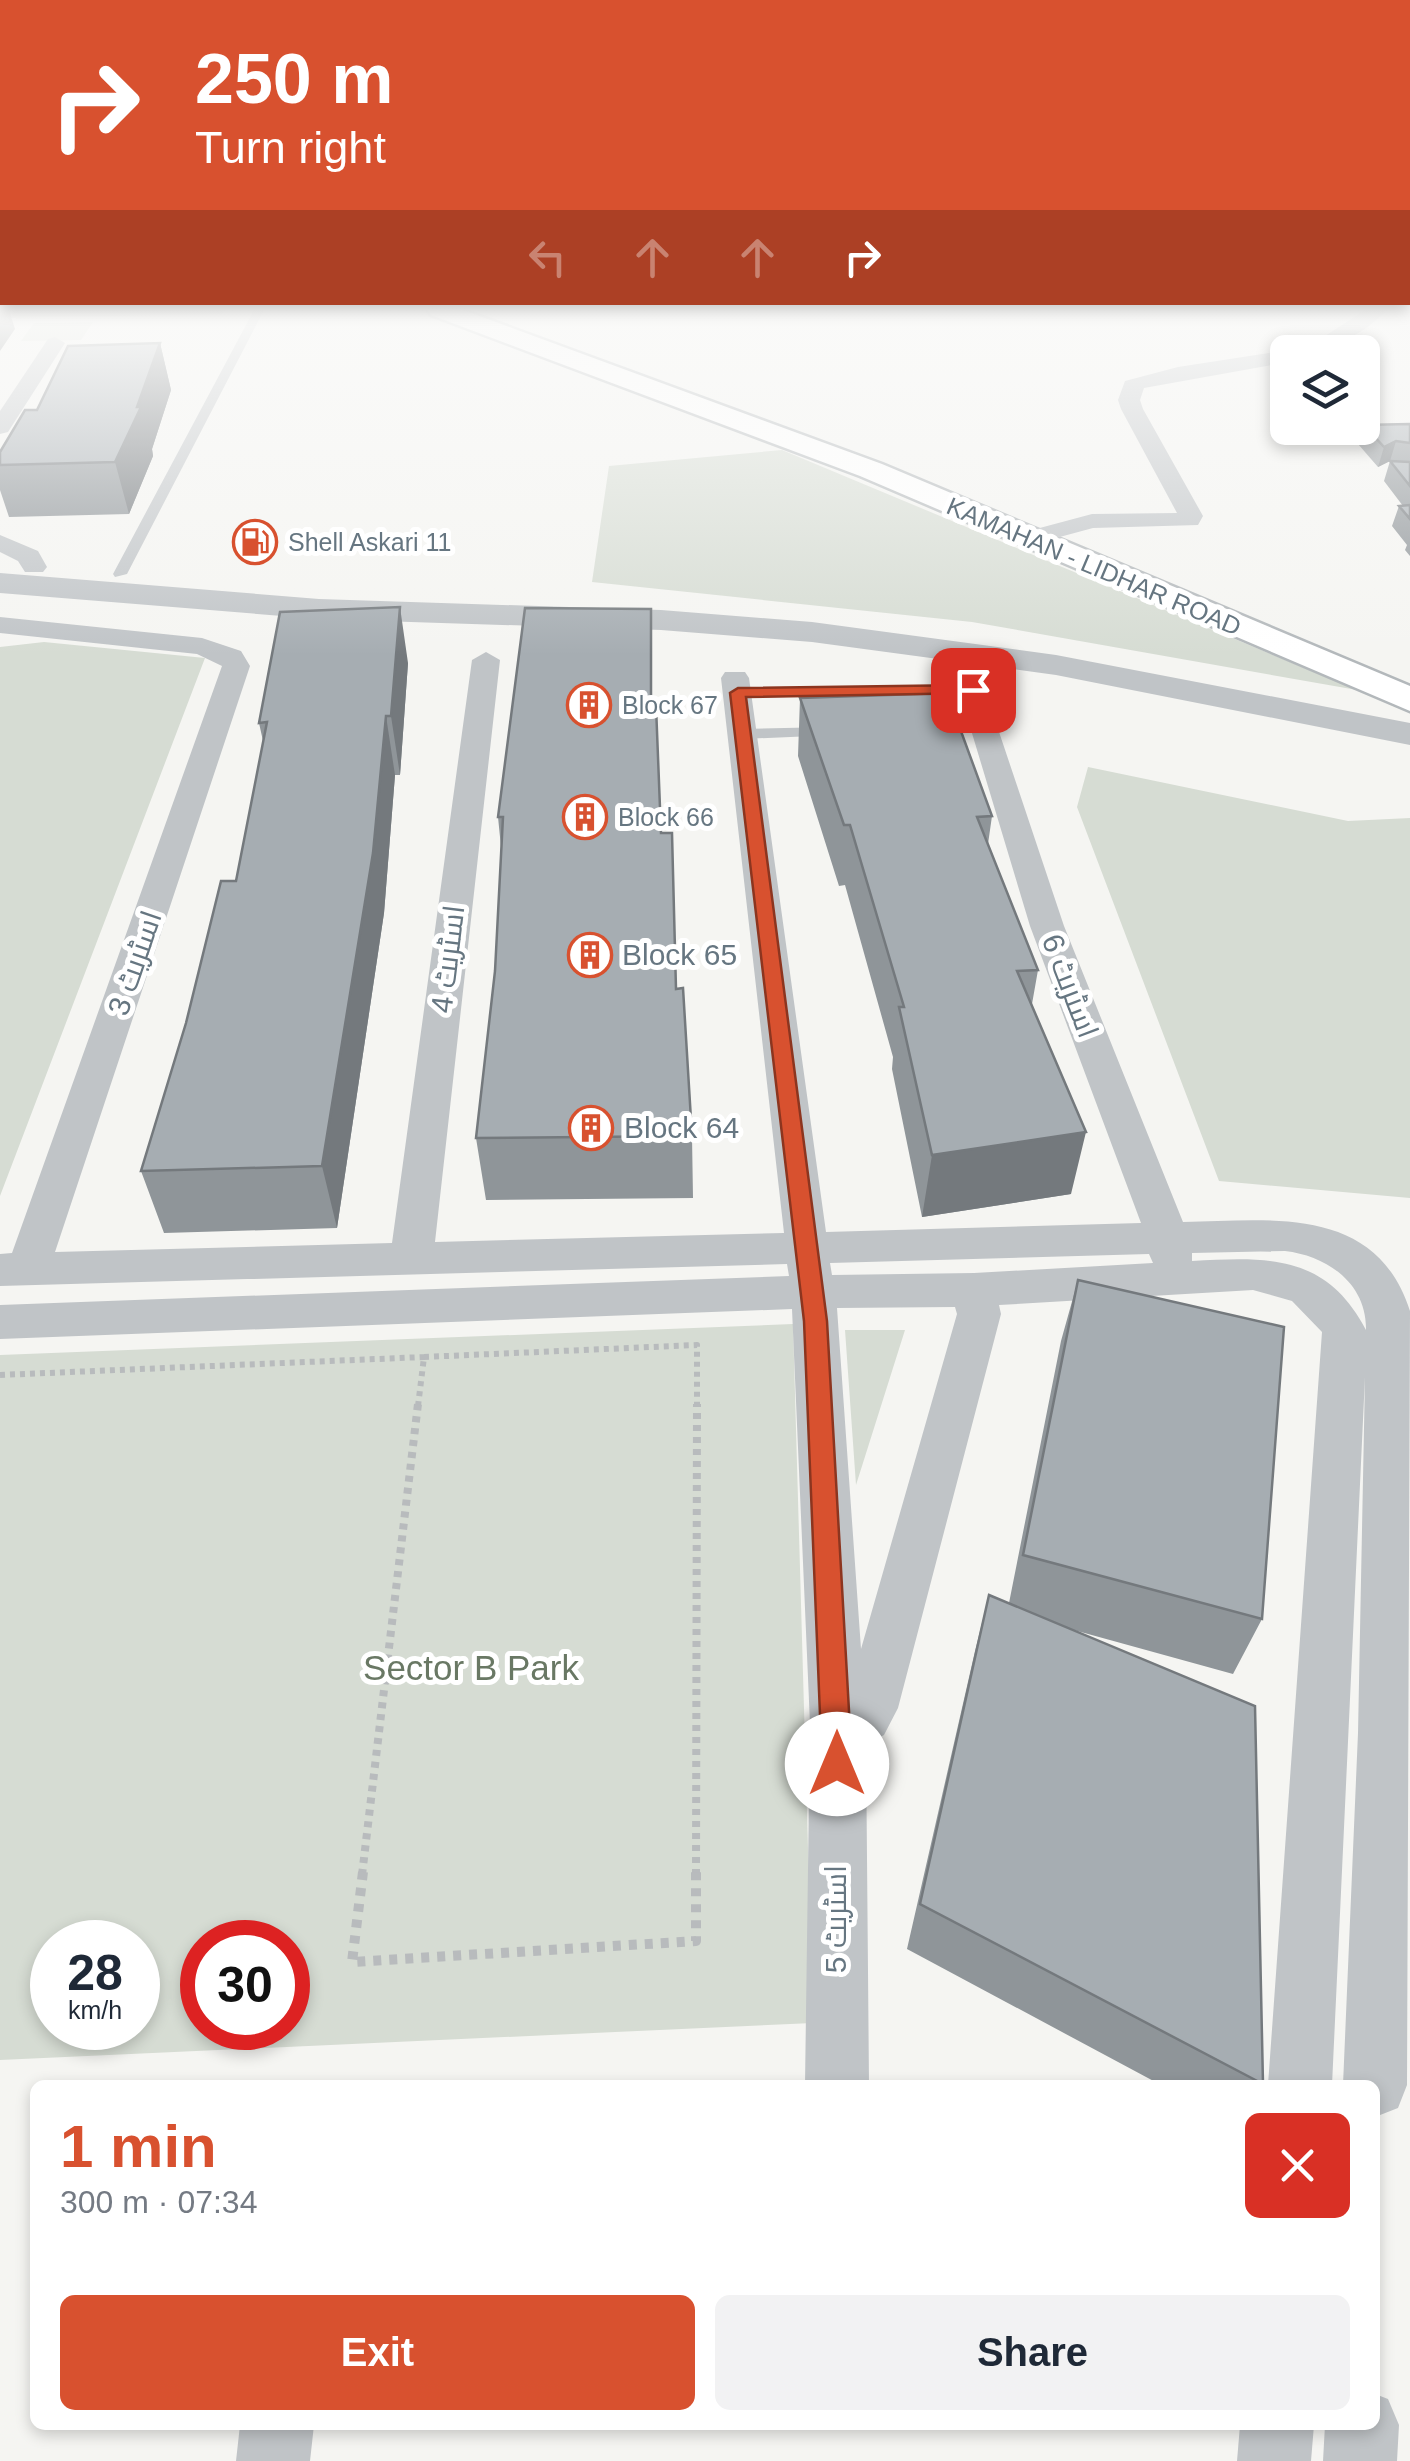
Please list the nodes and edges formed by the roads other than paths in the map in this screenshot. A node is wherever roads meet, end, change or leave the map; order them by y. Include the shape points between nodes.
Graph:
1 (199, 425) edge
2 (751, 425) edge
3 (1141, 425) edge
4 (1030, 538) junction
5 (0, 542) edge
6 (17, 566) edge
7 (120, 574) junction
8 (0, 583) edge
9 (585, 609) junction
10 (0, 625) edge
11 (486, 660) dead end
12 (736, 686) joint
13 (973, 690) joint
14 (1401, 698) edge
15 (855, 732) edge
16 (743, 734) junction
17 (1410, 734) edge
18 (1171, 1257) junction
19 (411, 1259) junction
20 (1356, 1260) junction
21 (14, 1270) edge
22 (809, 1271) junction
23 (1312, 1288) junction
24 (974, 1290) junction
25 (0, 1322) edge
26 (838, 1724) junction
27 (1398, 1736) edge
28 (1316, 1841) junction
29 (1397, 1868) edge
30 (1394, 2028) edge
31 (837, 2080) edge
32 (1300, 2080) edge
33 (1377, 2080) edge
34 (276, 2430) edge
35 (1277, 2430) edge
36 (1362, 2430) edge
37 (272, 2461) edge
38 (1274, 2461) edge
39 (1360, 2461) edge

1 - 7 lane
2 - 4 main road, KAMAHAN - LIDHAR ROAD
3 - 4 street via 1189,520 1092,521
4 - 14 main road, KAMAHAN - LIDHAR ROAD
5 - 6 street via 29,556
6 - 7 street
7 - 9 street
8 - 9 street via 319,609
9 - 14 street via 705,605 978,635
9 - 17 street via 936,646
10 - 21 street, اسٹریٹ 3 via 202,646 231,657 236,666
11 - 19 street, اسٹریٹ 4
12 - 13 lane
12 - 16 street, اسٹریٹ 5
13 - 18 street, اسٹریٹ 6 via 977,730
15 - 16 lane
16 - 22 street, اسٹریٹ 5
18 - 20 street via 1311,1238
18 - 22 street
18 - 23 street
18 - 24 street
19 - 21 street
19 - 22 street
20 - 23 street
20 - 27 street via 1380,1286 1389,1316
22 - 24 street
22 - 25 street
22 - 26 street, اسٹریٹ 5
23 - 28 street via 1345,1332
24 - 26 street via 979,1314 871,1708 853,1724
26 - 31 street, اسٹریٹ 5
27 - 29 street
28 - 29 street
28 - 32 street
29 - 30 street
30 - 33 street
34 - 37 street
35 - 38 street
36 - 39 street

